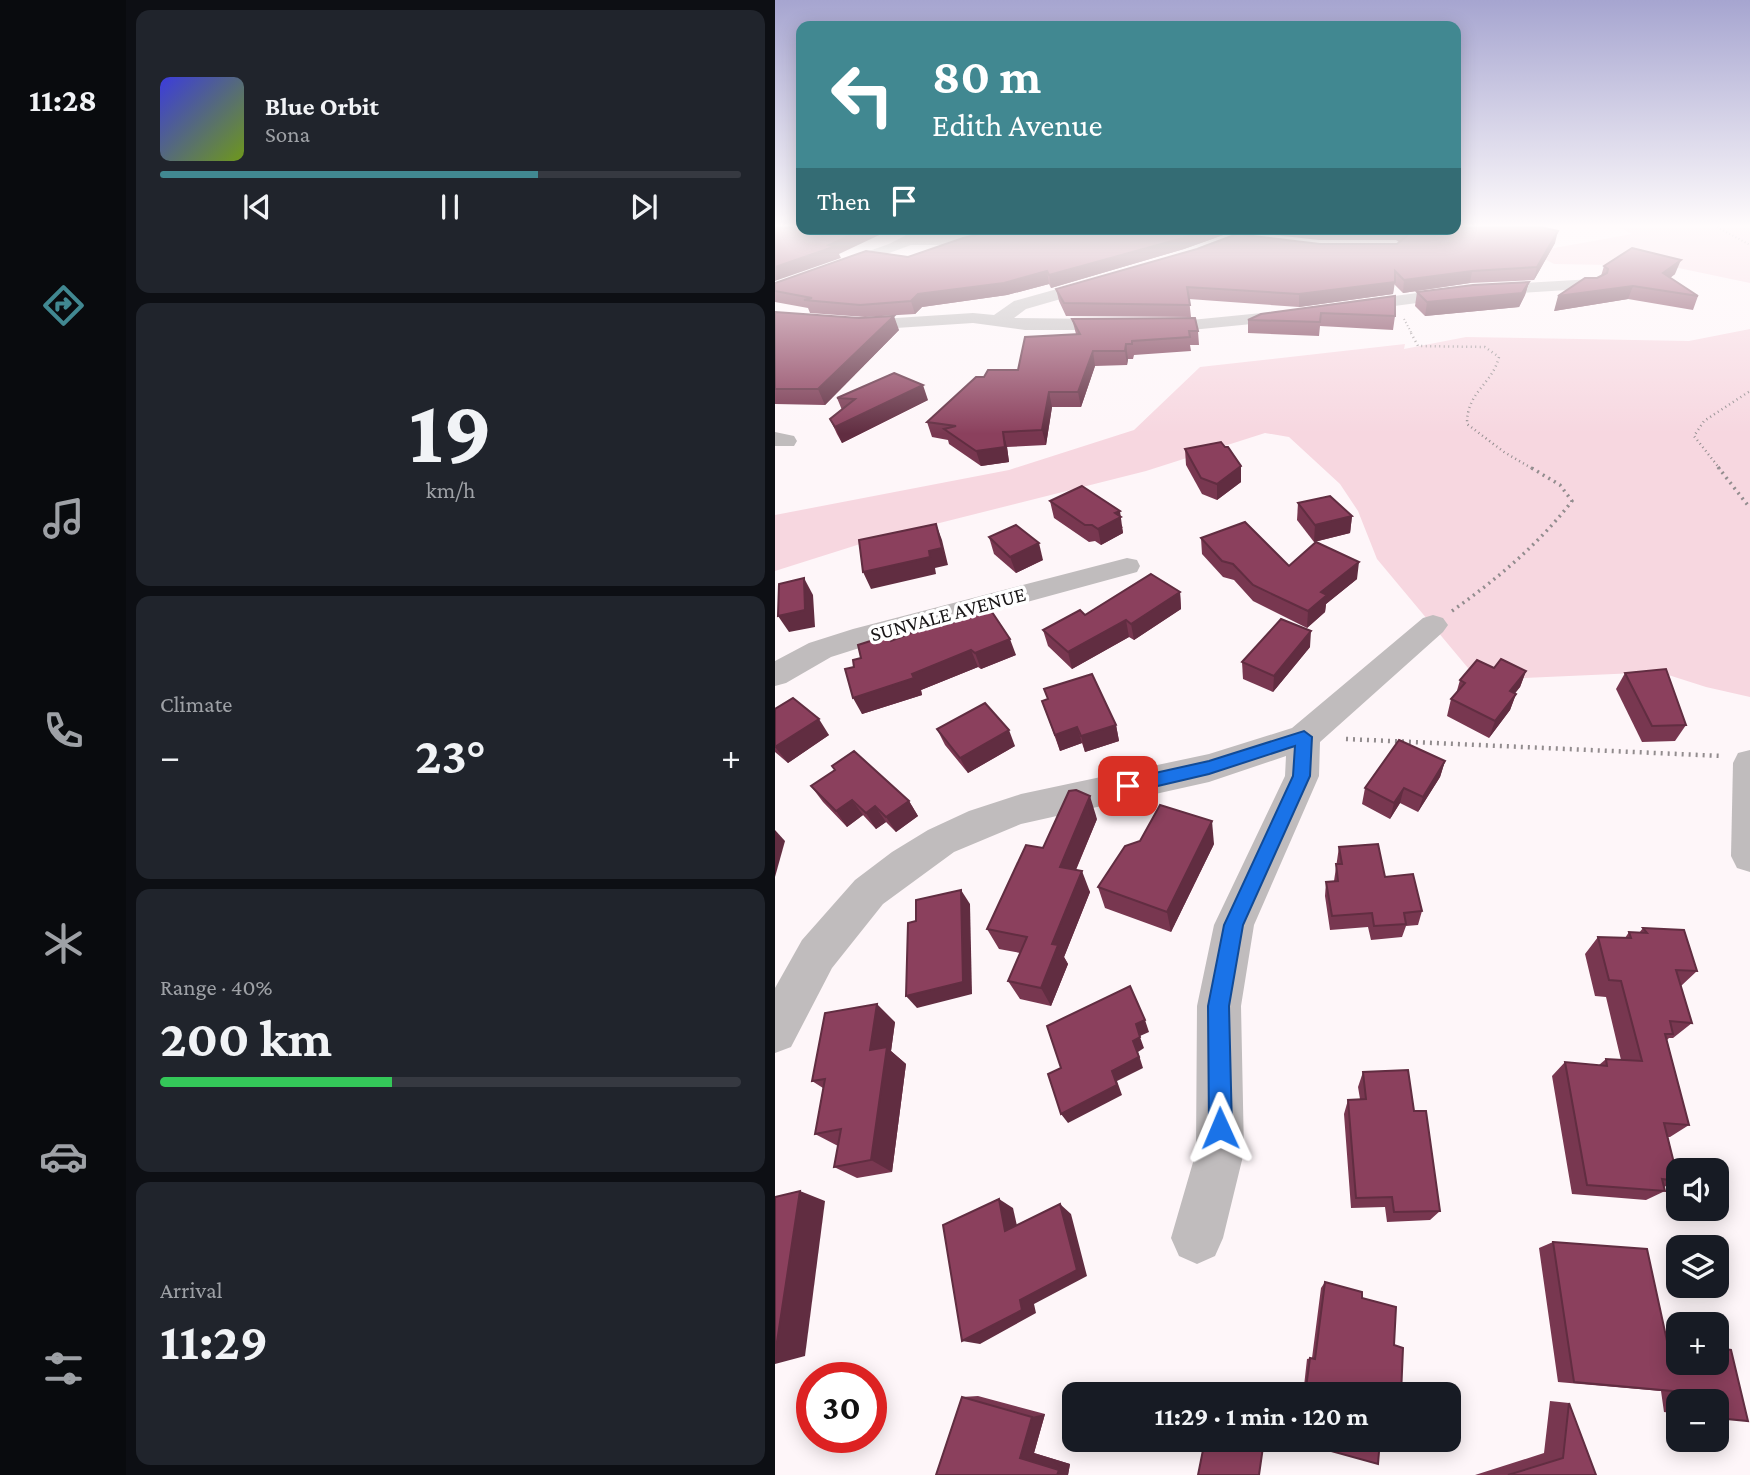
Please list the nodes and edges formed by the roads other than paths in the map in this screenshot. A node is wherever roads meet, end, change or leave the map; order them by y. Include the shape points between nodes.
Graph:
1 (1052, 296) edge
2 (1429, 296) edge
3 (1331, 309) edge
4 (1306, 313) edge
5 (775, 318) edge
6 (998, 321) junction
7 (1127, 566) dead end
8 (1433, 625) road end
9 (775, 675) edge
10 (1304, 737) junction
11 (1743, 760) edge
12 (1750, 856) edge
13 (775, 1031) edge
14 (1197, 1238) dead end

1 - 6 street via 1021,305
2 - 3 street
4 - 6 street via 1232,323 1169,325 1159,334 1140,339 1056,338 1045,335 1038,325
5 - 6 street via 865,324 973,318
7 - 9 street, SUNVALE AVENUE via 852,640 820,650
8 - 10 street
10 - 13 street via 1209,768 1021,810 941,841 869,892 817,954
10 - 14 street via 1302,776 1234,925 1219,1006 1220,1152
11 - 12 street

